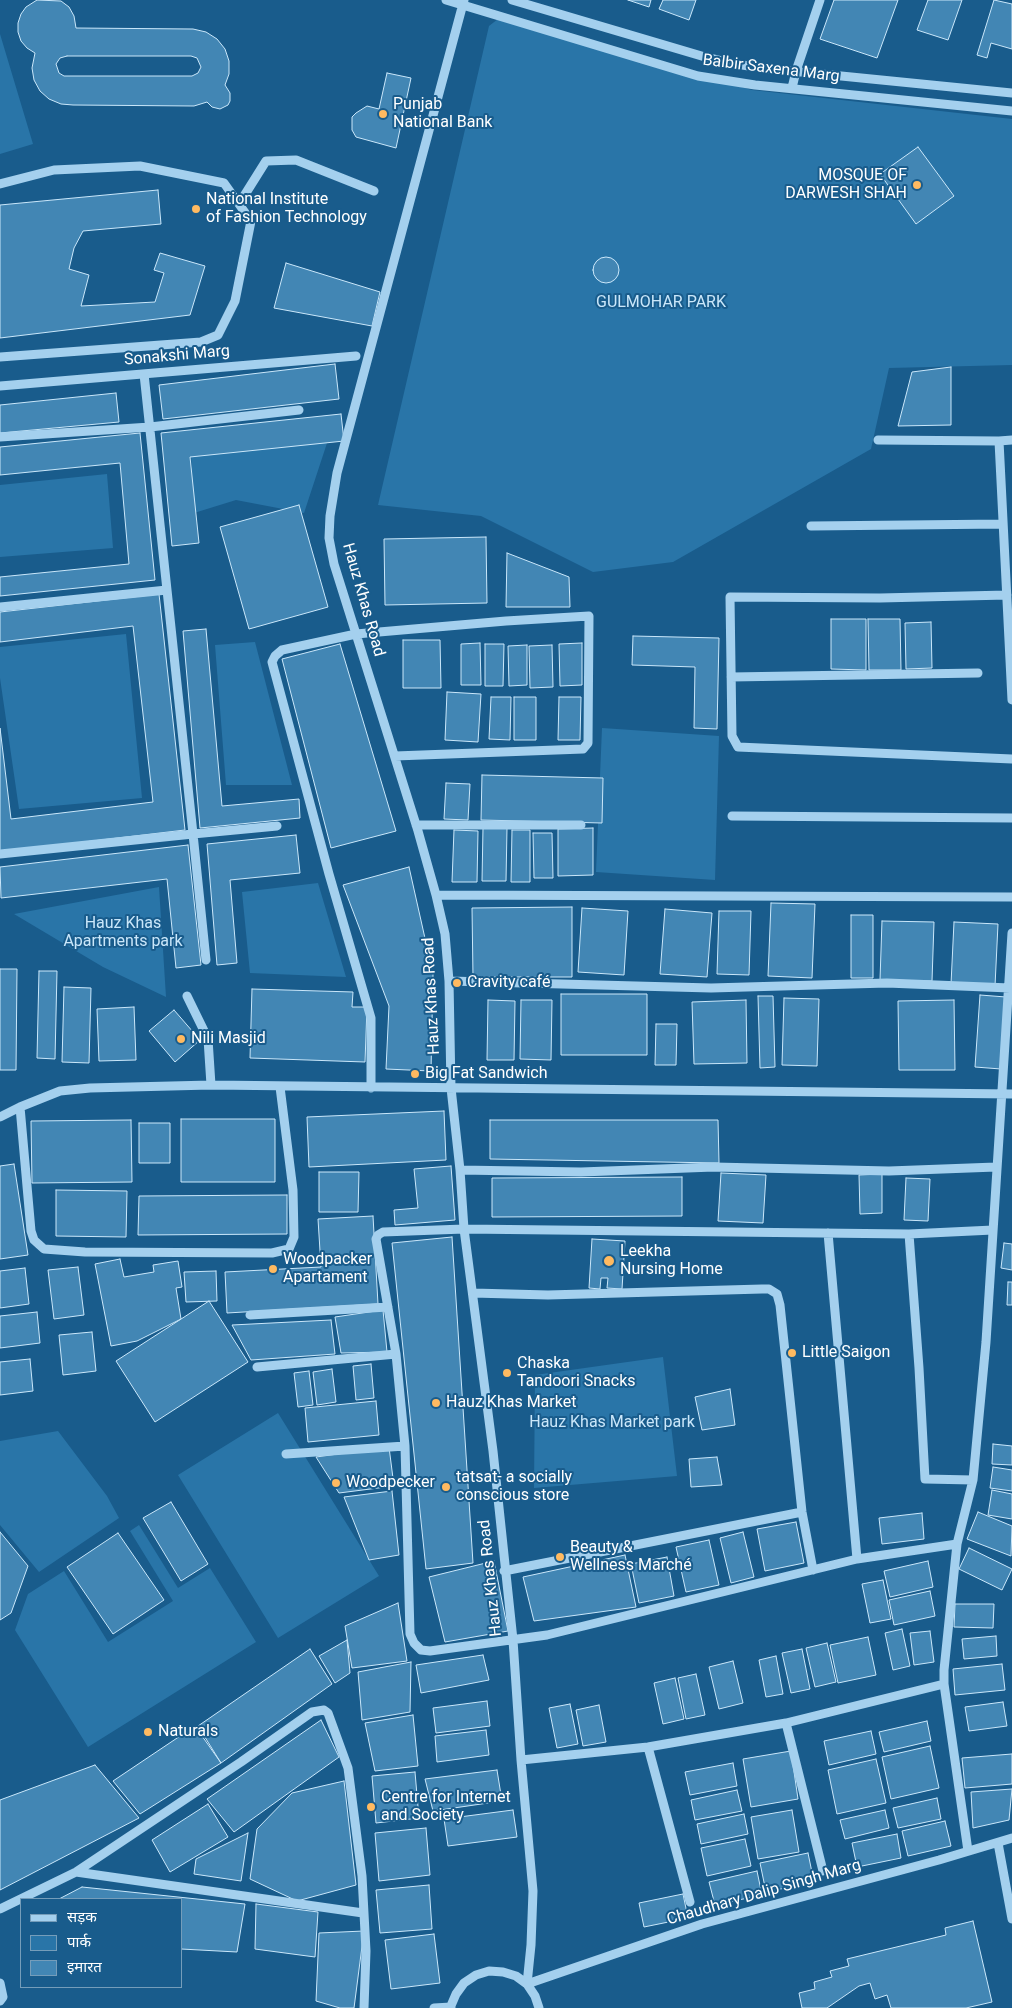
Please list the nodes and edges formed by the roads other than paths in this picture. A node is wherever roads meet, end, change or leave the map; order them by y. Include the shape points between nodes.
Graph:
1 (446, 0) edge
2 (512, 0) edge
3 (820, 0) edge
4 (463, 2) edge
5 (796, 71) junction
6 (792, 88) junction
7 (1012, 93) edge
8 (1012, 111) edge
9 (0, 184) edge
10 (374, 191) dead end
11 (239, 204) junction
12 (356, 356) dead end
13 (0, 357) edge
14 (144, 374) junction
15 (0, 386) edge
16 (299, 410) dead end
17 (150, 427) junction
18 (0, 437) edge
19 (878, 440) dead end
20 (1012, 440) edge
21 (999, 441) junction
22 (1003, 524) junction
23 (811, 526) dead end
24 (168, 590) junction
25 (1006, 595) junction
26 (0, 607) edge
27 (356, 634) junction
28 (978, 673) dead end
29 (731, 677) junction
30 (1012, 700) edge
31 (394, 756) junction
32 (1012, 759) edge
33 (732, 816) dead end
34 (1012, 818) edge
35 (416, 825) junction
36 (581, 825) dead end
37 (277, 826) dead end
38 (193, 834) junction
39 (0, 854) edge
40 (436, 895) junction
41 (1012, 897) edge
42 (1012, 933) edge
43 (206, 960) dead end
44 (449, 981) junction
45 (1010, 988) junction
46 (187, 996) dead end
47 (211, 1085) junction
48 (280, 1087) junction
49 (371, 1088) junction
50 (451, 1088) junction
51 (1007, 1095) edge
52 (20, 1107) junction
53 (0, 1117) edge
54 (996, 1167) junction
55 (460, 1170) junction
56 (464, 1229) junction
57 (993, 1230) junction
58 (828, 1233) junction
59 (908, 1234) junction
60 (473, 1293) junction
61 (388, 1307) junction
62 (250, 1316) dead end
63 (396, 1354) junction
64 (257, 1367) dead end
65 (405, 1446) junction
66 (286, 1454) dead end
67 (973, 1480) junction
68 (802, 1512) junction
69 (957, 1544) junction
70 (857, 1559) junction
71 (813, 1570) junction
72 (504, 1571) junction
73 (513, 1640) junction
74 (944, 1684) junction
75 (786, 1723) junction
76 (648, 1747) junction
77 (521, 1760) junction
78 (1012, 1838) edge
79 (998, 1842) junction
80 (968, 1851) junction
81 (823, 1871) dead end
82 (76, 1872) junction
83 (23, 1898) edge
84 (20, 1899) edge
85 (690, 1902) dead end
86 (0, 1909) edge
87 (363, 1913) junction
88 (1012, 1919) edge
89 (0, 1983) edge
90 (527, 1984) junction
91 (0, 2001) edge
92 (450, 2007) edge
93 (364, 2008) edge
94 (434, 2008) edge
95 (539, 2008) edge

1 - 4 street, Balbir Saxena Marg
2 - 5 street, Balbir Saxena Marg via 705,57
3 - 5 street
4 - 6 street, Balbir Saxena Marg via 698,76
4 - 27 street, Hauz Khas Road via 337,473 329,538
5 - 6 street
5 - 7 street, Balbir Saxena Marg
6 - 8 street, Balbir Saxena Marg
9 - 11 street via 54,170 140,166 224,183
10 - 11 street via 296,160 266,161
11 - 13 street via 251,222 235,301 218,335 201,342
12 - 14 street, Sonakshi Marg
14 - 15 street, Sonakshi Marg
14 - 17 street
16 - 17 street
17 - 18 street
17 - 24 street
19 - 21 street
20 - 21 street
21 - 22 street
22 - 23 street
22 - 25 street
24 - 26 street
24 - 38 street
25 - 29 street via 730,597
25 - 30 street
27 - 31 street, Hauz Khas Road
27 - 31 street via 589,616 588,743 583,749
27 - 49 street via 282,650 272,662 371,1018
28 - 29 street
29 - 32 street via 732,736 738,747
31 - 35 street, Hauz Khas Road
33 - 34 street
35 - 36 street
35 - 40 street, Hauz Khas Road
37 - 38 street
38 - 39 street
38 - 43 street
40 - 41 street
40 - 44 street, Hauz Khas Road
42 - 45 street
44 - 45 street via 711,988 887,983
44 - 50 street, Hauz Khas Road
45 - 51 street
46 - 47 street via 208,1039
47 - 48 street
47 - 52 street via 75,1088
48 - 49 street
48 - 52 street via 293,1190 294,1237 288,1249 272,1253 85,1252 38,1246 31,1231
49 - 50 street
50 - 51 street
50 - 55 street, Hauz Khas Road
51 - 54 street
52 - 53 street
54 - 55 street via 889,1170 714,1167 581,1172
54 - 57 street
55 - 56 street, Hauz Khas Road
56 - 58 street
56 - 60 street, Hauz Khas Road
56 - 61 street via 383,1232 378,1236
57 - 59 street
57 - 67 street
58 - 59 street
58 - 70 street
59 - 67 street via 925,1479
60 - 68 street via 774,1291 780,1305
60 - 72 street, Hauz Khas Road
61 - 62 street
61 - 63 street
63 - 64 street
63 - 65 street
65 - 66 street
65 - 73 street via 411,1638 421,1650 430,1651
67 - 69 street
68 - 71 street
68 - 72 street
69 - 70 street
69 - 74 street
70 - 71 street
71 - 73 street via 547,1635
72 - 73 street, Hauz Khas Road
73 - 77 street, Hauz Khas Road
74 - 75 street
74 - 80 street
75 - 76 street
75 - 81 street
76 - 77 street
76 - 85 street
77 - 90 street, Hauz Khas Road via 533,1891
78 - 79 street, Chaudhary Dalip Singh Marg
79 - 80 street, Chaudhary Dalip Singh Marg
79 - 88 street
80 - 90 street, Chaudhary Dalip Singh Marg via 702,1924
82 - 83 street
82 - 87 street
82 - 87 street via 312,1712 324,1710 328,1713 348,1768 362,1876
84 - 86 street
87 - 93 street via 366,1951
89 - 91 street via 3,1997
90 - 92 street via 516,1976 489,1971 464,1983
90 - 95 street
92 - 94 street

